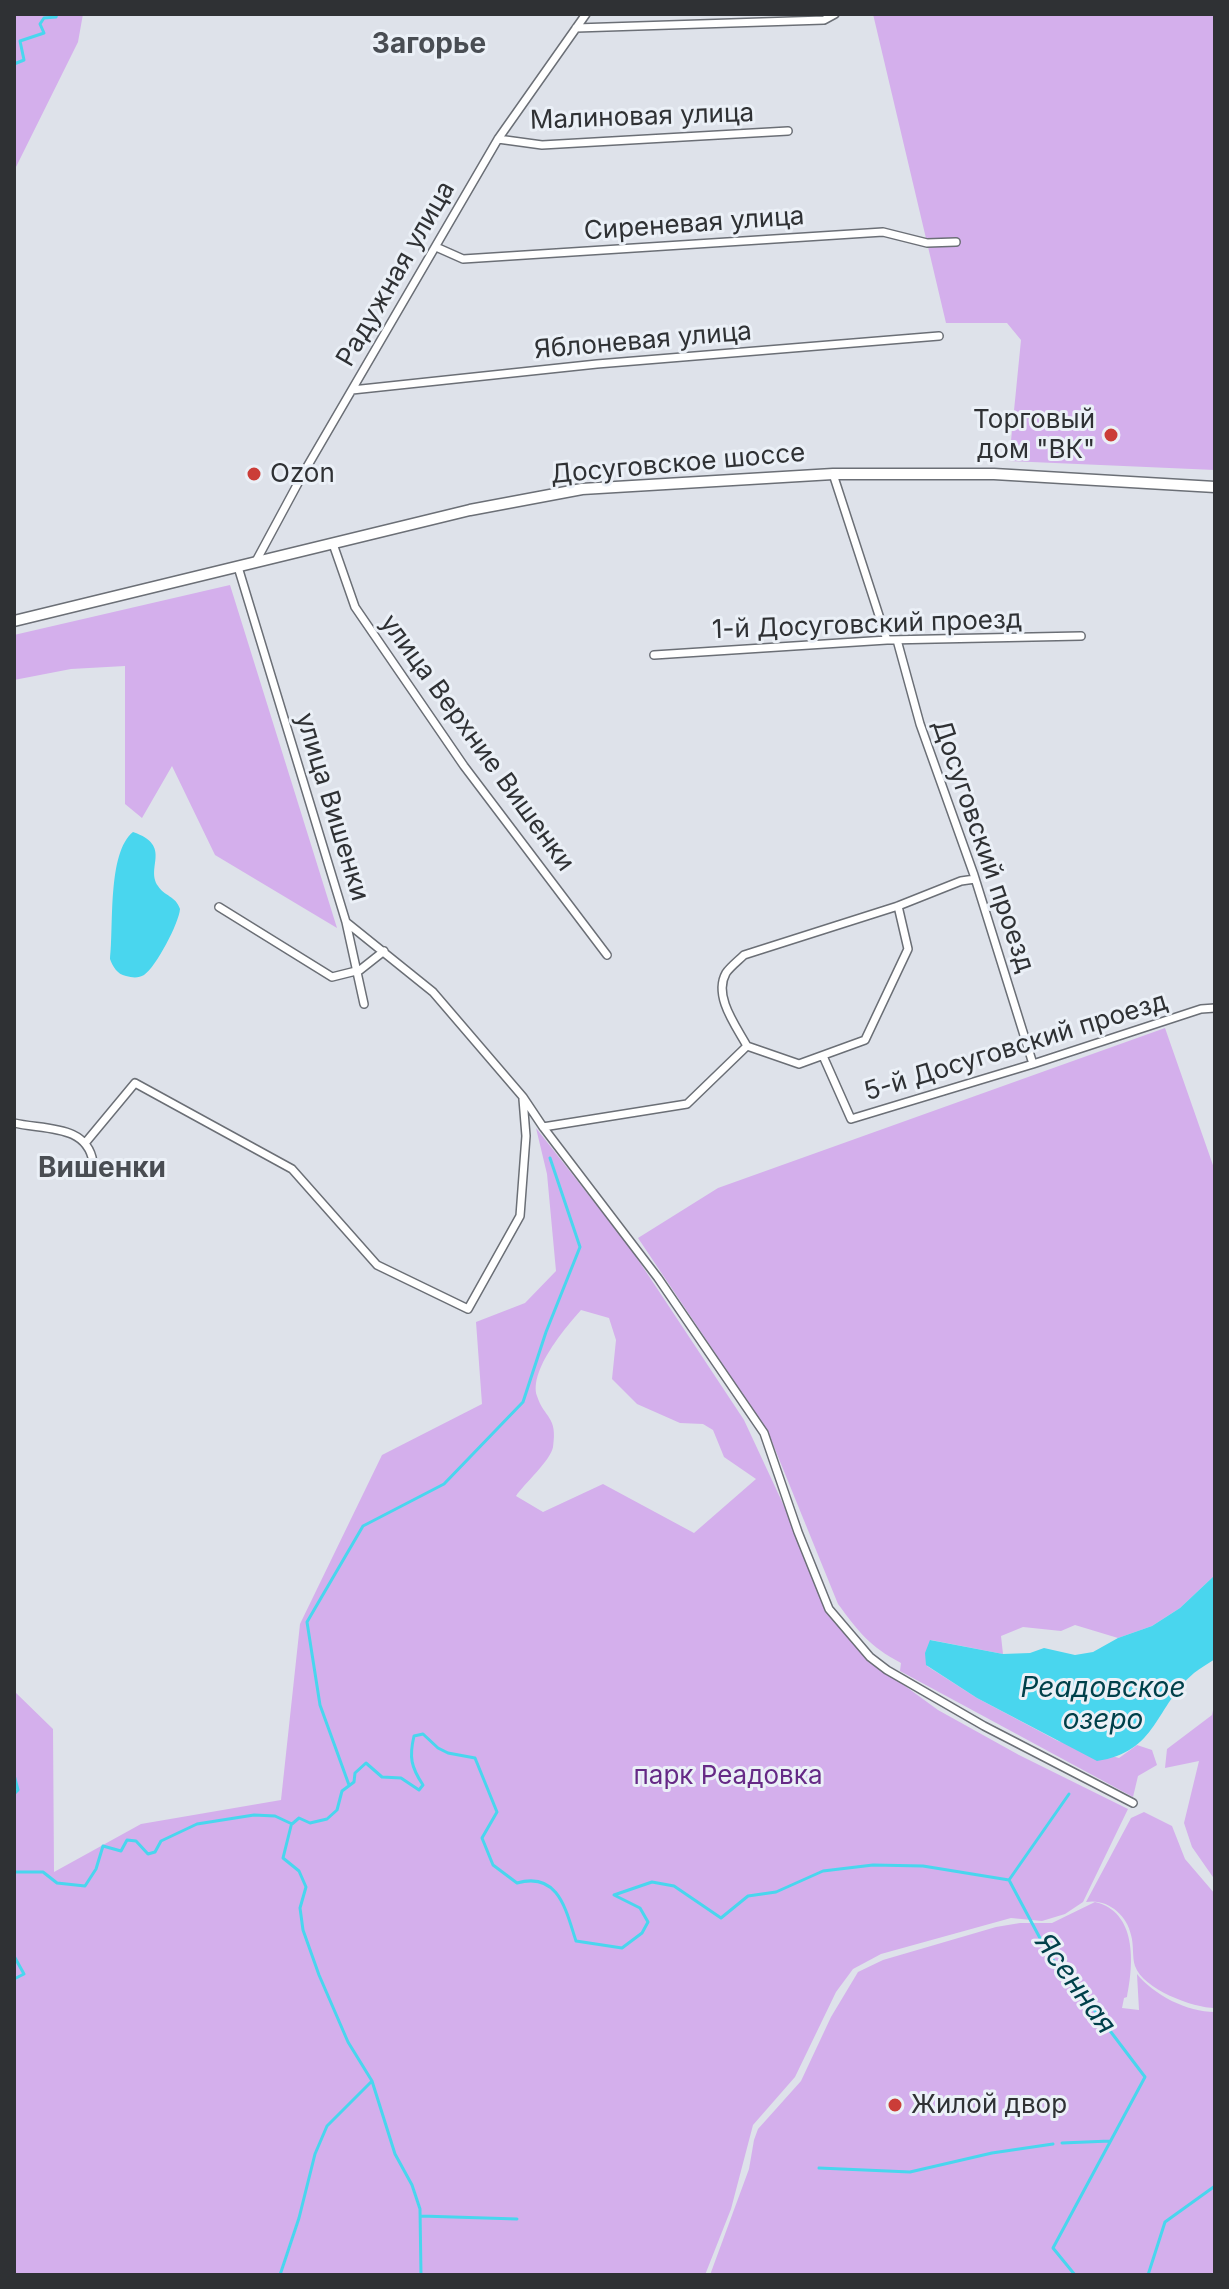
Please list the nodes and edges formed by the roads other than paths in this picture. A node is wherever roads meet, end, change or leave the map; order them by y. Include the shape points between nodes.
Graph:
1 (586, 14) edge
2 (835, 14) edge
3 (576, 28) junction
4 (788, 131) dead end
5 (498, 139) junction
6 (956, 242) dead end
7 (436, 247) junction
8 (939, 336) dead end
9 (352, 390) junction
10 (833, 474) junction
11 (1215, 487) edge
12 (333, 544) junction
13 (255, 563) junction
14 (238, 567) junction
15 (14, 621) edge
16 (1081, 636) dead end
17 (887, 640) junction
18 (897, 640) junction
19 (654, 655) dead end
20 (975, 879) junction
21 (898, 906) junction
22 (219, 907) dead end
23 (345, 920) junction
24 (384, 951) junction
25 (607, 955) dead end
26 (357, 971) junction
27 (364, 1004) dead end
28 (1215, 1008) edge
29 (747, 1046) junction
30 (823, 1056) junction
31 (1033, 1064) junction
32 (523, 1097) junction
33 (14, 1123) edge
34 (543, 1127) junction
35 (86, 1142) junction
36 (93, 1162) dead end
37 (1133, 1803) dead end

1 - 3 street, Радужная улица
2 - 3 street via 824,20
3 - 5 street, Радужная улица
4 - 5 street, Малиновая улица via 542,145
5 - 7 street, Радужная улица
6 - 7 street, Сиреневая улица via 927,243 883,232 463,259
7 - 9 street, Радужная улица
8 - 9 street, Яблоневая улица
9 - 13 street, Радужная улица
10 - 11 main road, Досуговское шоссе via 994,474
10 - 12 main road, Досуговское шоссе via 582,489
10 - 17 street
12 - 13 main road, Досуговское шоссе
12 - 25 street, улица Верхние Вишенки via 355,607 464,766
13 - 14 main road, Досуговское шоссе
14 - 15 main road, Досуговское шоссе
14 - 23 street, улица Вишенки
16 - 18 street, 1-й Досуговский проезд
17 - 18 street, 1-й Досуговский проезд
17 - 19 street, 1-й Досуговский проезд
18 - 20 street, Досуговский проезд via 920,724
20 - 21 street
20 - 31 street, Досуговский проезд
21 - 29 street via 744,955 726,973 721,989
21 - 30 street via 908,949 865,1040
22 - 26 street via 332,977
23 - 24 street, улица Вишенки
23 - 26 street
24 - 26 street
24 - 32 street, улица Вишенки via 433,992
26 - 27 street
28 - 31 street, 5-й Досуговский проезд
29 - 30 street via 799,1064
29 - 34 street via 687,1104
30 - 31 street, 5-й Досуговский проезд via 851,1119
32 - 34 street, улица Вишенки
32 - 35 street via 520,1216 468,1309 377,1265 292,1169 135,1083
33 - 35 street via 74,1133
34 - 37 street, улица Вишенки via 658,1278 764,1433 829,1609 870,1657 984,1726
35 - 36 street

